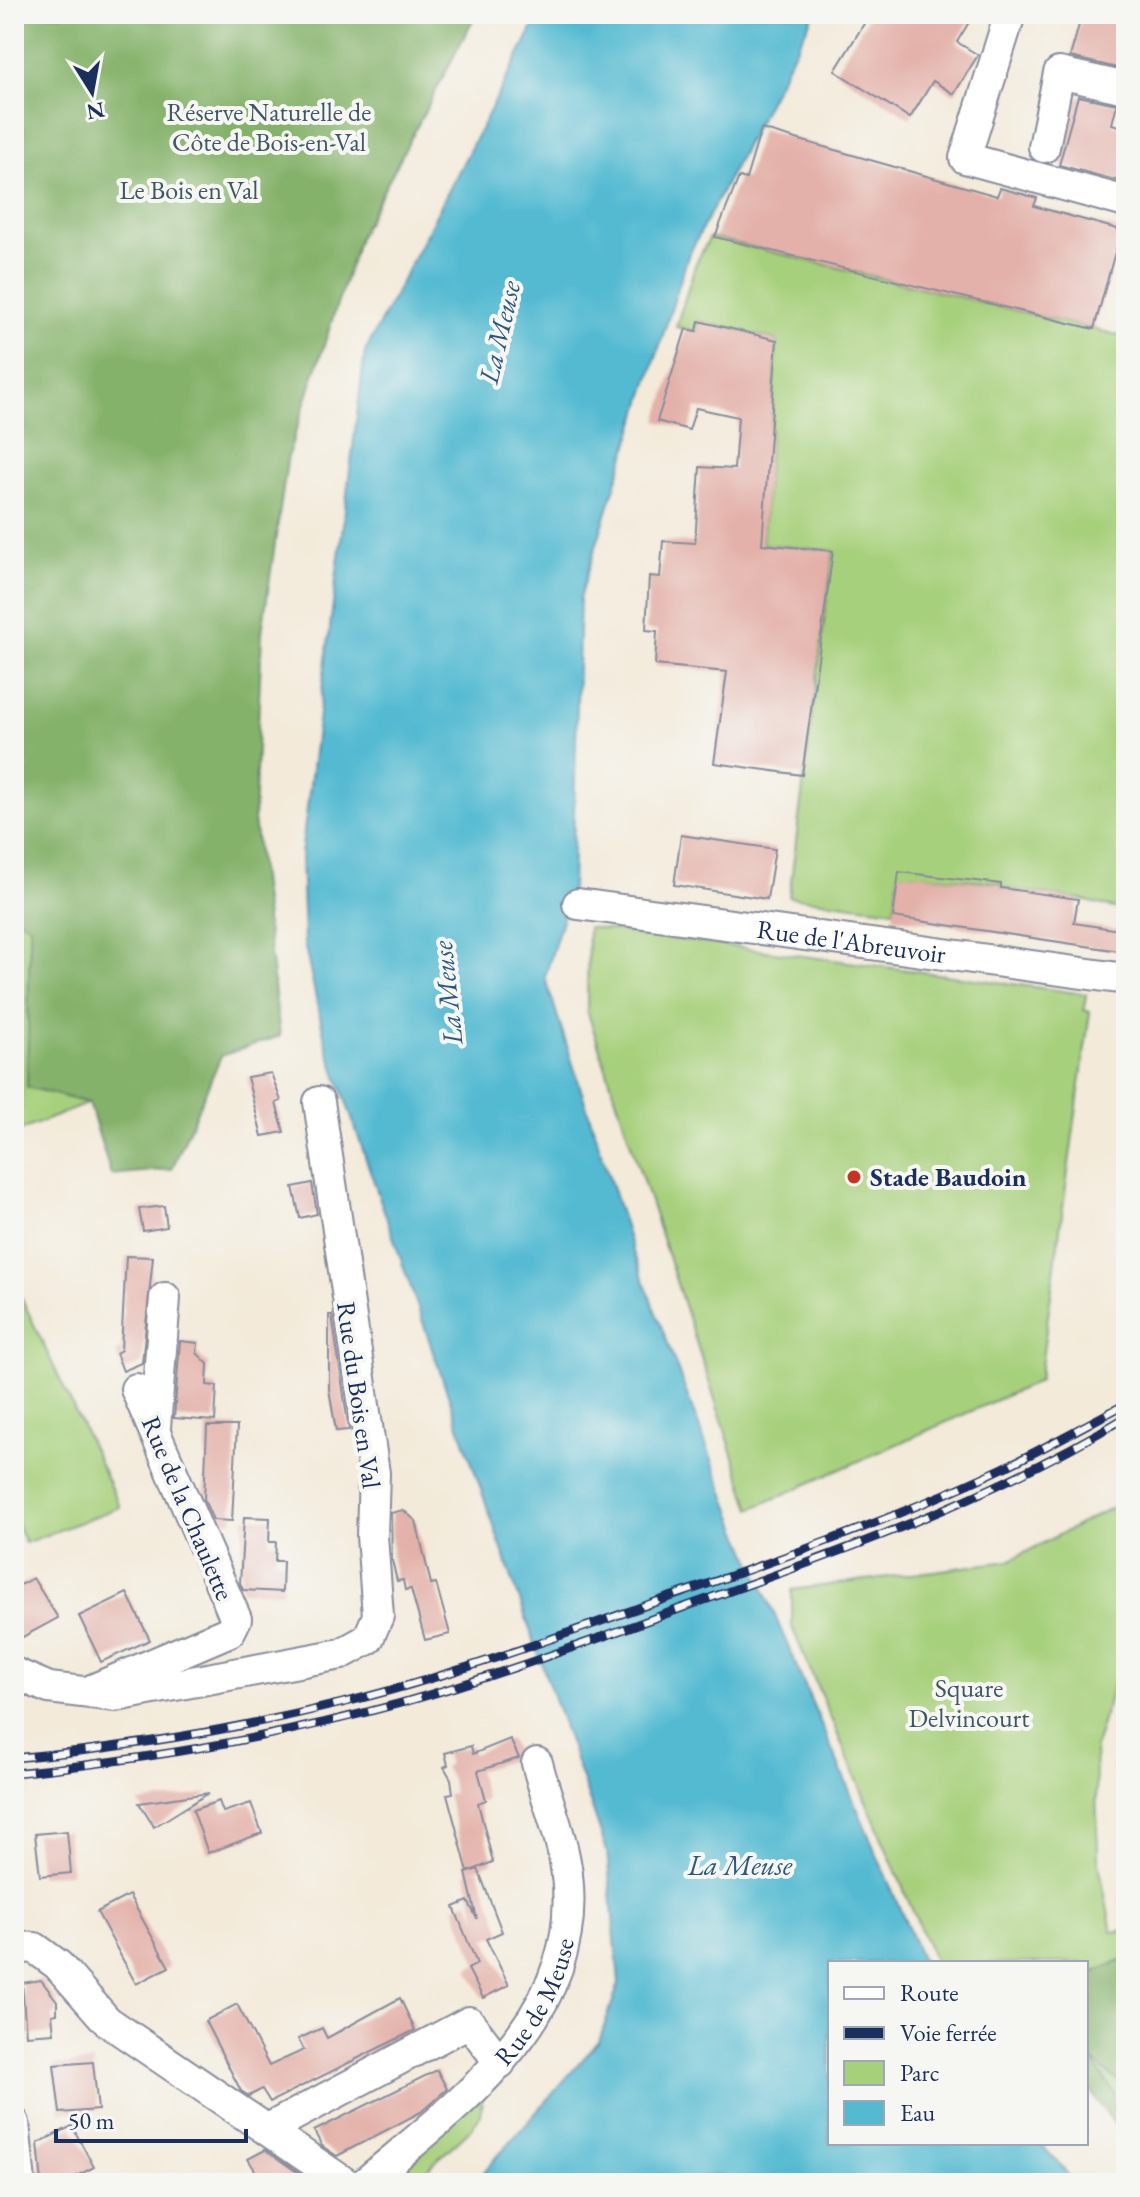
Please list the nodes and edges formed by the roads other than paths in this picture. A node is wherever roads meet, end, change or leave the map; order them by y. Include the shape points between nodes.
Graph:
1 (1010, 14) edge
2 (1126, 88) edge
3 (1044, 147) dead end
4 (1126, 202) edge
5 (578, 904) dead end
6 (1126, 979) edge
7 (319, 1102) dead end
8 (165, 1298) dead end
9 (136, 1389) dead end
10 (155, 1432) junction
11 (14, 1673) edge
12 (88, 1695) junction
13 (537, 1763) dead end
14 (14, 1947) edge
15 (500, 2063) junction
16 (14, 2123) edge
17 (268, 2129) junction
18 (20, 2183) edge
19 (345, 2183) edge
20 (365, 2183) edge

1 - 4 street via 965,158
2 - 3 street via 1059,73
5 - 6 street, Rue de l'Abreuvoir
7 - 12 street, Rue du Bois en Val via 374,1473 378,1616 368,1639 341,1654 116,1696
8 - 10 street
9 - 10 street, Rue de la Chaulette
10 - 12 street, Rue de la Chaulette via 236,1619 230,1631 94,1687
11 - 12 street via 49,1688
13 - 15 street, Rue de Meuse via 567,1874 568,1919 552,1988
14 - 17 street via 35,1948 58,1965 107,2021
15 - 17 street via 469,2022
15 - 20 street, Rue de Meuse
16 - 18 street
17 - 19 street

